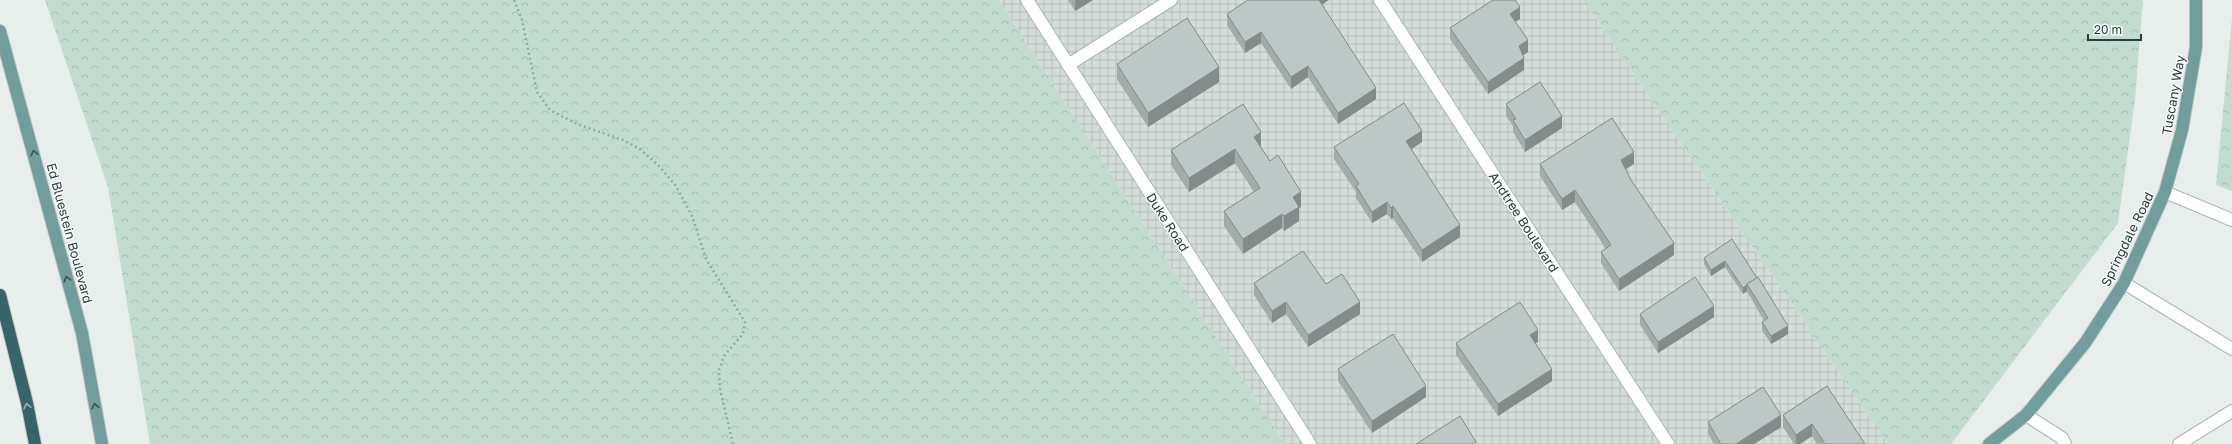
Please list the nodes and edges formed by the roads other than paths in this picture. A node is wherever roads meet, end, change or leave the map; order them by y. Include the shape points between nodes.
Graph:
1 (1027, 0) edge
2 (1171, 0) edge
3 (1380, 0) edge
4 (2196, 0) edge
5 (0, 31) edge
6 (1068, 65) junction
7 (2165, 192) junction
8 (2232, 220) edge
9 (2124, 283) junction
10 (0, 295) edge
11 (2232, 350) edge
12 (2232, 411) edge
13 (2026, 415) junction
14 (35, 444) edge
15 (102, 444) edge
16 (1310, 444) edge
17 (1668, 444) edge
18 (1990, 444) edge
19 (2065, 444) edge
20 (2179, 444) edge

1 - 6 street, Duke Road
2 - 6 street
3 - 17 street, Andtree Boulevard
4 - 7 main road, Tuscany Way via 2196,47 2182,130
15 -> 5 main road, Ed Bluestein Boulevard via 82,333
6 - 16 street, Duke Road
7 - 8 street, Springdale Road
7 - 9 main road, Springdale Road
9 - 11 street
9 - 13 main road, Springdale Road via 2085,343
14 -> 10 highway
12 - 20 street
13 - 18 main road, Springdale Road
13 - 19 street via 2062,438

